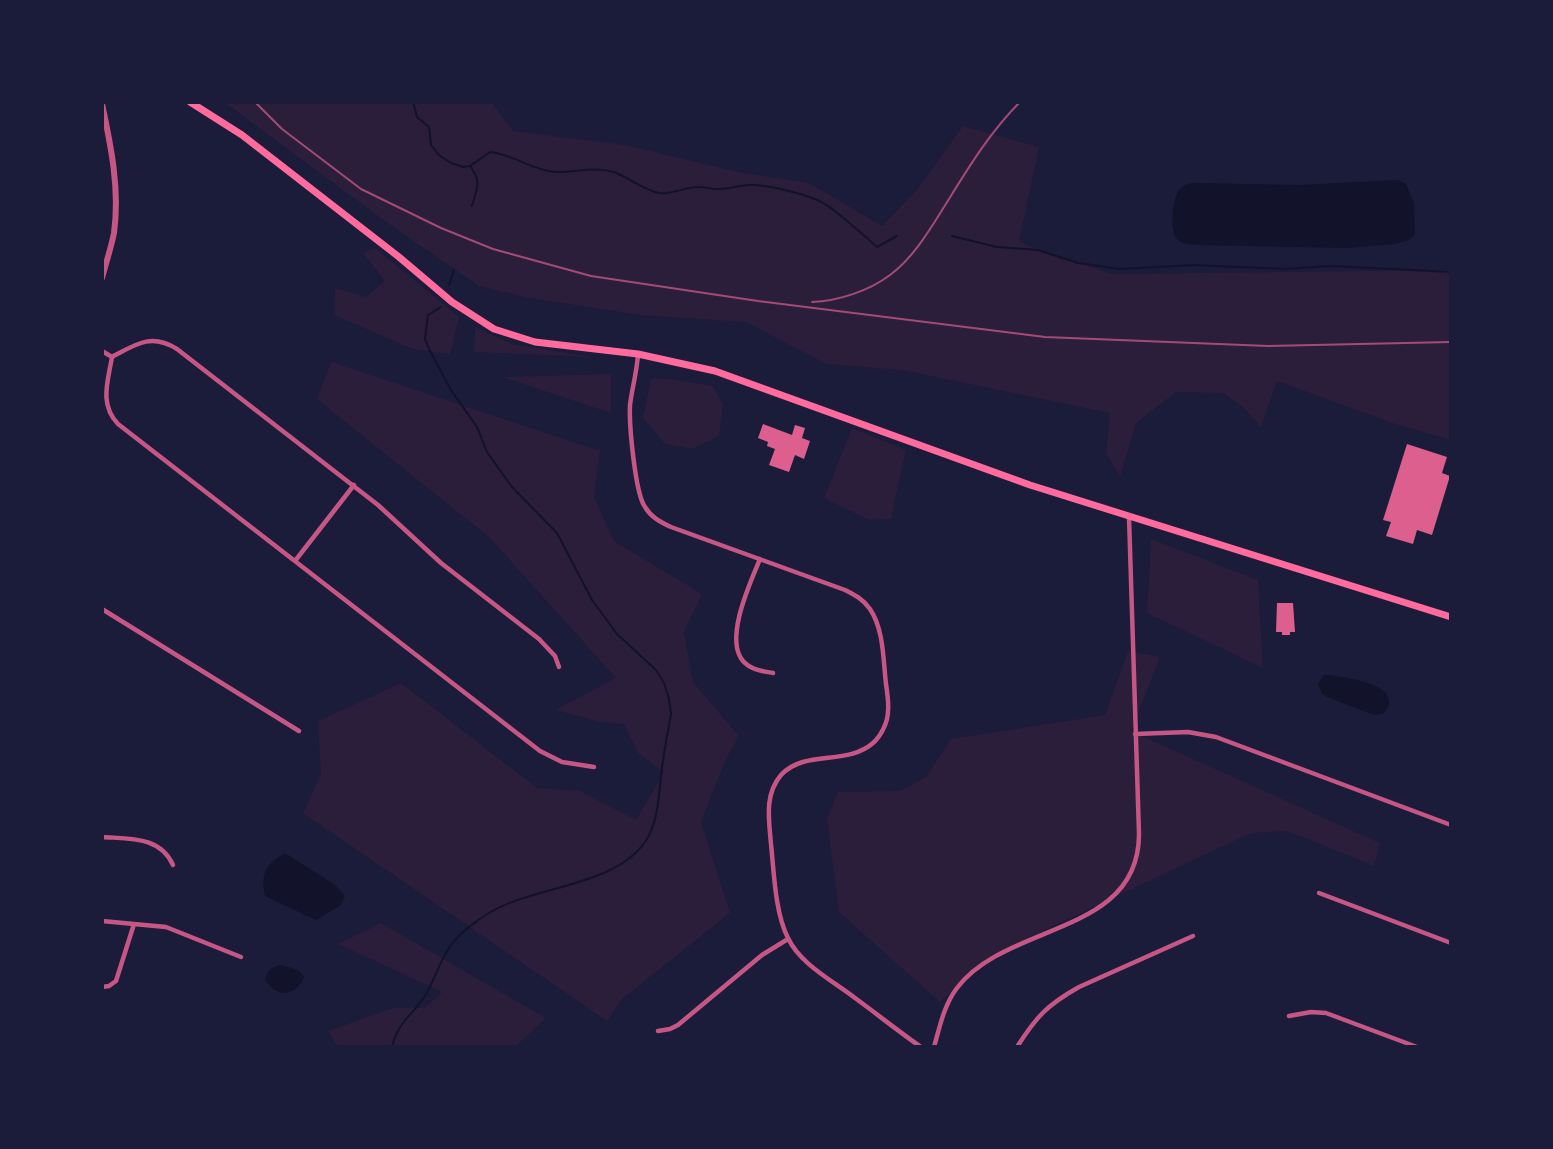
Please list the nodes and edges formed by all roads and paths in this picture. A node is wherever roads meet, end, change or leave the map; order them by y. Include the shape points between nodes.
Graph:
1 (190, 102) edge
2 (102, 104) edge
3 (102, 278) edge
4 (102, 351) edge
5 (638, 354) junction
6 (111, 357) junction
7 (354, 485) junction
8 (1129, 517) junction
9 (760, 559) junction
10 (295, 561) junction
11 (102, 609) edge
12 (1451, 617) edge
13 (559, 667) dead end
14 (773, 673) dead end
15 (299, 731) dead end
16 (1135, 734) junction
17 (594, 767) dead end
18 (1451, 825) edge
19 (102, 837) edge
20 (173, 865) dead end
21 (1318, 893) dead end
22 (102, 921) edge
23 (134, 924) junction
24 (1193, 936) dead end
25 (788, 939) junction
26 (1451, 943) edge
27 (242, 957) dead end
28 (102, 987) edge
29 (1288, 1016) dead end
30 (658, 1031) dead end
31 (921, 1047) edge
32 (934, 1047) edge
33 (1017, 1047) edge
34 (1417, 1047) edge

1 - 5 main road via 242,135 485,324 535,342
2 - 3 street via 116,206 114,234
4 - 6 street
5 - 8 main road via 749,382
5 - 9 street via 630,407 637,487 645,507 670,527
6 - 7 street via 142,342 171,345
6 - 10 street via 105,397 112,417
7 - 10 street
7 - 13 street via 441,562 538,639 555,656
8 - 12 main road
8 - 16 street
9 - 14 street via 736,627 737,650 754,669
9 - 25 street via 845,590 869,608 881,639 888,711 880,735 861,751 792,765 773,785 768,800 770,833 778,900
10 - 17 street via 540,752 562,762
11 - 15 street
16 - 18 street via 1188,732 1216,737
16 - 32 street via 1139,844 1129,878 1107,902 1086,916 1025,941 977,968 950,999
19 - 20 street via 150,842 169,856
21 - 26 street
22 - 23 street
23 - 27 street via 166,927
23 - 28 street via 116,981
24 - 33 street via 1063,996 1038,1016
25 - 30 street via 762,955 678,1025
25 - 31 street via 800,956
29 - 34 street via 1326,1013

